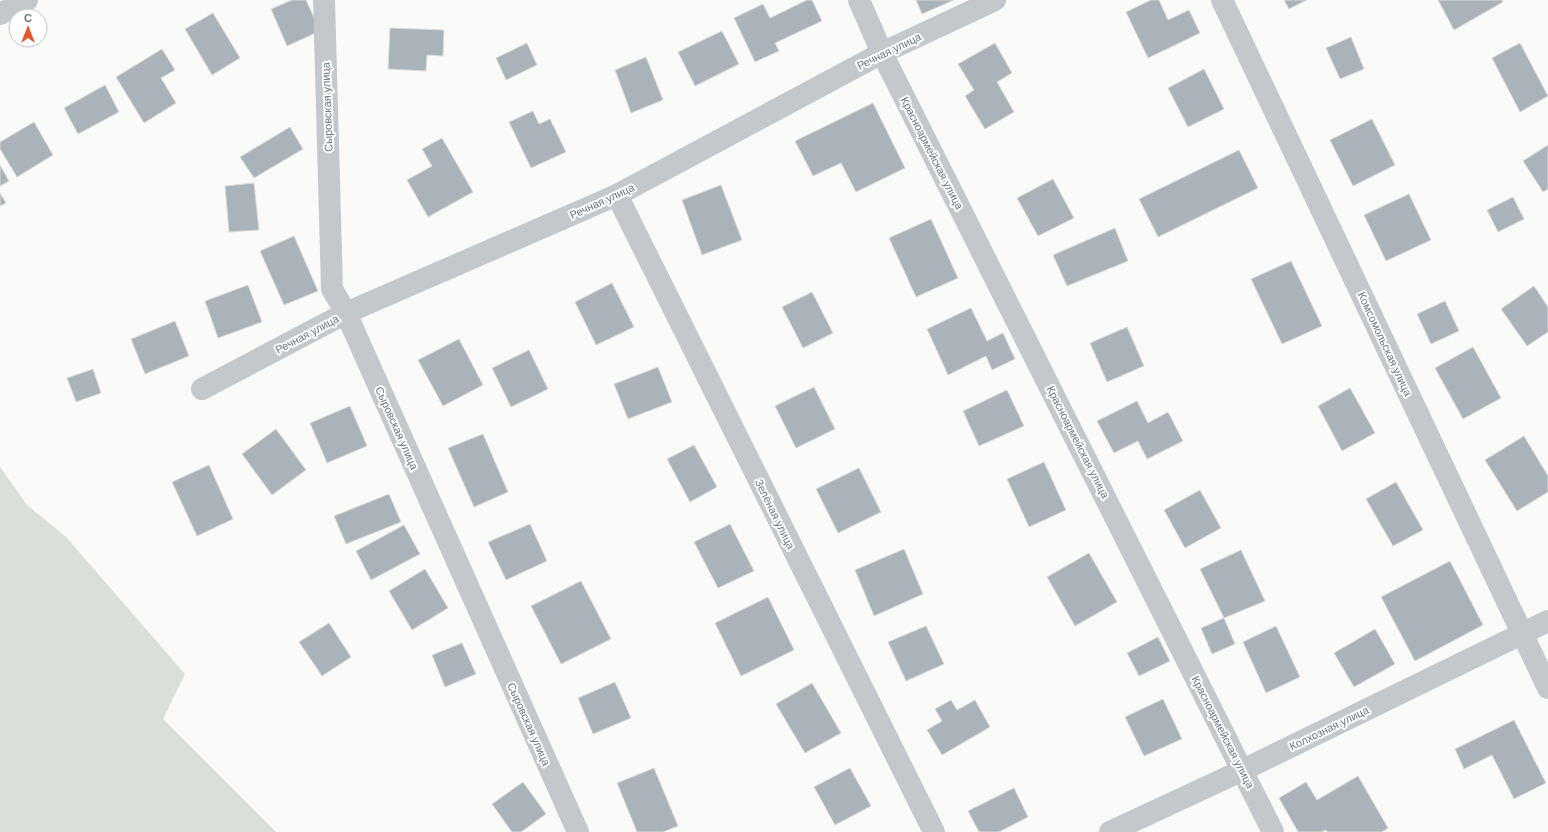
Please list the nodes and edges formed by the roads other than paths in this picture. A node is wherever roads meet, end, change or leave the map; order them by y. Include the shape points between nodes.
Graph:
1 (27, 0) edge
2 (324, 0) edge
3 (859, 0) edge
4 (996, 0) edge
5 (1222, 0) edge
6 (0, 14) edge
7 (882, 53) junction
8 (617, 195) junction
9 (346, 313) junction
10 (202, 389) dead end
11 (1548, 621) edge
12 (1522, 634) junction
13 (1548, 688) edge
14 (1242, 770) junction
15 (578, 832) edge
16 (934, 832) edge
17 (1110, 832) edge
18 (1273, 832) edge

1 - 6 street
2 - 9 street, Сыровская улица via 332,289
3 - 7 street, Красноармейская улица
4 - 7 street, Речная улица
5 - 12 street, Комсомольская улица
7 - 8 street, Речная улица
7 - 14 street, Красноармейская улица
8 - 9 street, Речная улица
8 - 16 street, Зелёная улица
9 - 10 street, Речная улица
9 - 15 street, Сыровская улица
11 - 12 street, Колхозная улица
12 - 13 street, Комсомольская улица
12 - 14 street, Колхозная улица
14 - 17 street, Колхозная улица
14 - 18 street, Красноармейская улица

